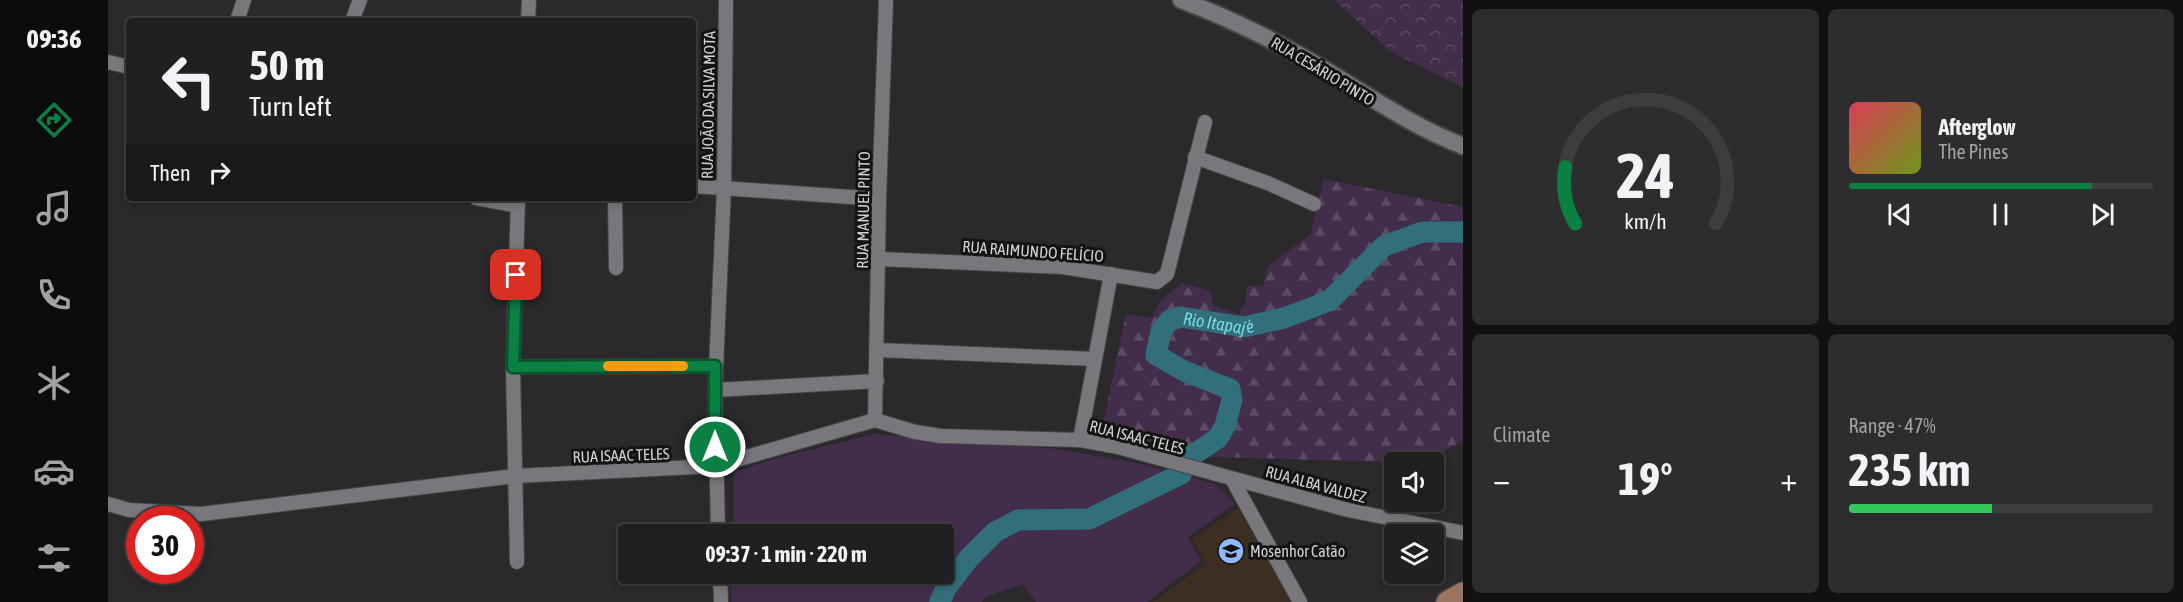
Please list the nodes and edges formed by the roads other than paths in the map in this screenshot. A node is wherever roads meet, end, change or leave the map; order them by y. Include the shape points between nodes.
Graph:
1 (360, 0) edge
2 (530, 0) edge
3 (726, 0) edge
4 (886, 0) edge
5 (1181, 0) edge
6 (242, 1) edge
7 (238, 18) edge
8 (353, 18) edge
9 (528, 18) edge
10 (108, 62) edge
11 (126, 66) edge
12 (1205, 122) dead end
13 (1463, 146) edge
14 (1195, 157) junction
15 (696, 186) edge
16 (724, 189) junction
17 (879, 199) junction
18 (615, 201) edge
19 (518, 202) edge
20 (1314, 204) dead end
21 (879, 259) junction
22 (616, 268) dead end
23 (1112, 274) junction
24 (877, 350) junction
25 (1095, 359) junction
26 (715, 366) junction
27 (513, 367) junction
28 (877, 381) junction
29 (715, 390) junction
30 (875, 420) junction
31 (1080, 440) junction
32 (715, 466) junction
33 (515, 476) junction
34 (1232, 479) junction
35 (110, 506) edge
36 (718, 524) edge
37 (1463, 533) edge
38 (517, 562) dead end
39 (720, 584) edge
40 (1463, 593) edge
41 (721, 602) edge
42 (1300, 602) edge
43 (1447, 602) edge

1 - 8 street
2 - 9 street
3 - 16 street, RUA JOÃO DA SILVA MOTA
4 - 17 street, RUA MANUEL PINTO
5 - 13 street, RUA CESÁRIO PINTO via 1250,29 1396,115
6 - 7 street
10 - 11 street
12 - 14 street, RUA RAIMUNDO FELÍCIO
14 - 20 street
14 - 23 street, RUA RAIMUNDO FELÍCIO via 1167,274 1156,282
15 - 16 street
16 - 17 street
16 - 26 street, RUA JOÃO DA SILVA MOTA
17 - 21 street, RUA MANUEL PINTO
18 - 22 street
19 - 27 street
21 - 23 street, RUA RAIMUNDO FELÍCIO via 1007,263
21 - 24 street, RUA MANUEL PINTO
23 - 25 street
24 - 25 street
24 - 28 street, RUA MANUEL PINTO
25 - 31 street
26 - 27 street
26 - 29 street, RUA JOÃO DA SILVA MOTA
27 - 33 street
28 - 29 street
28 - 30 street, RUA MANUEL PINTO
29 - 32 street, RUA JOÃO DA SILVA MOTA
30 - 31 street, RUA ISAAC TELES via 941,436
30 - 32 street, RUA ISAAC TELES
31 - 34 street, RUA ISAAC TELES
32 - 33 street, RUA ISAAC TELES
32 - 36 street, RUA JOÃO DA SILVA MOTA
33 - 35 street, RUA ISAAC TELES via 201,514
33 - 38 street
34 - 37 street, RUA ALBA VALDEZ via 1394,521
34 - 42 street
39 - 41 street
40 - 43 main road

